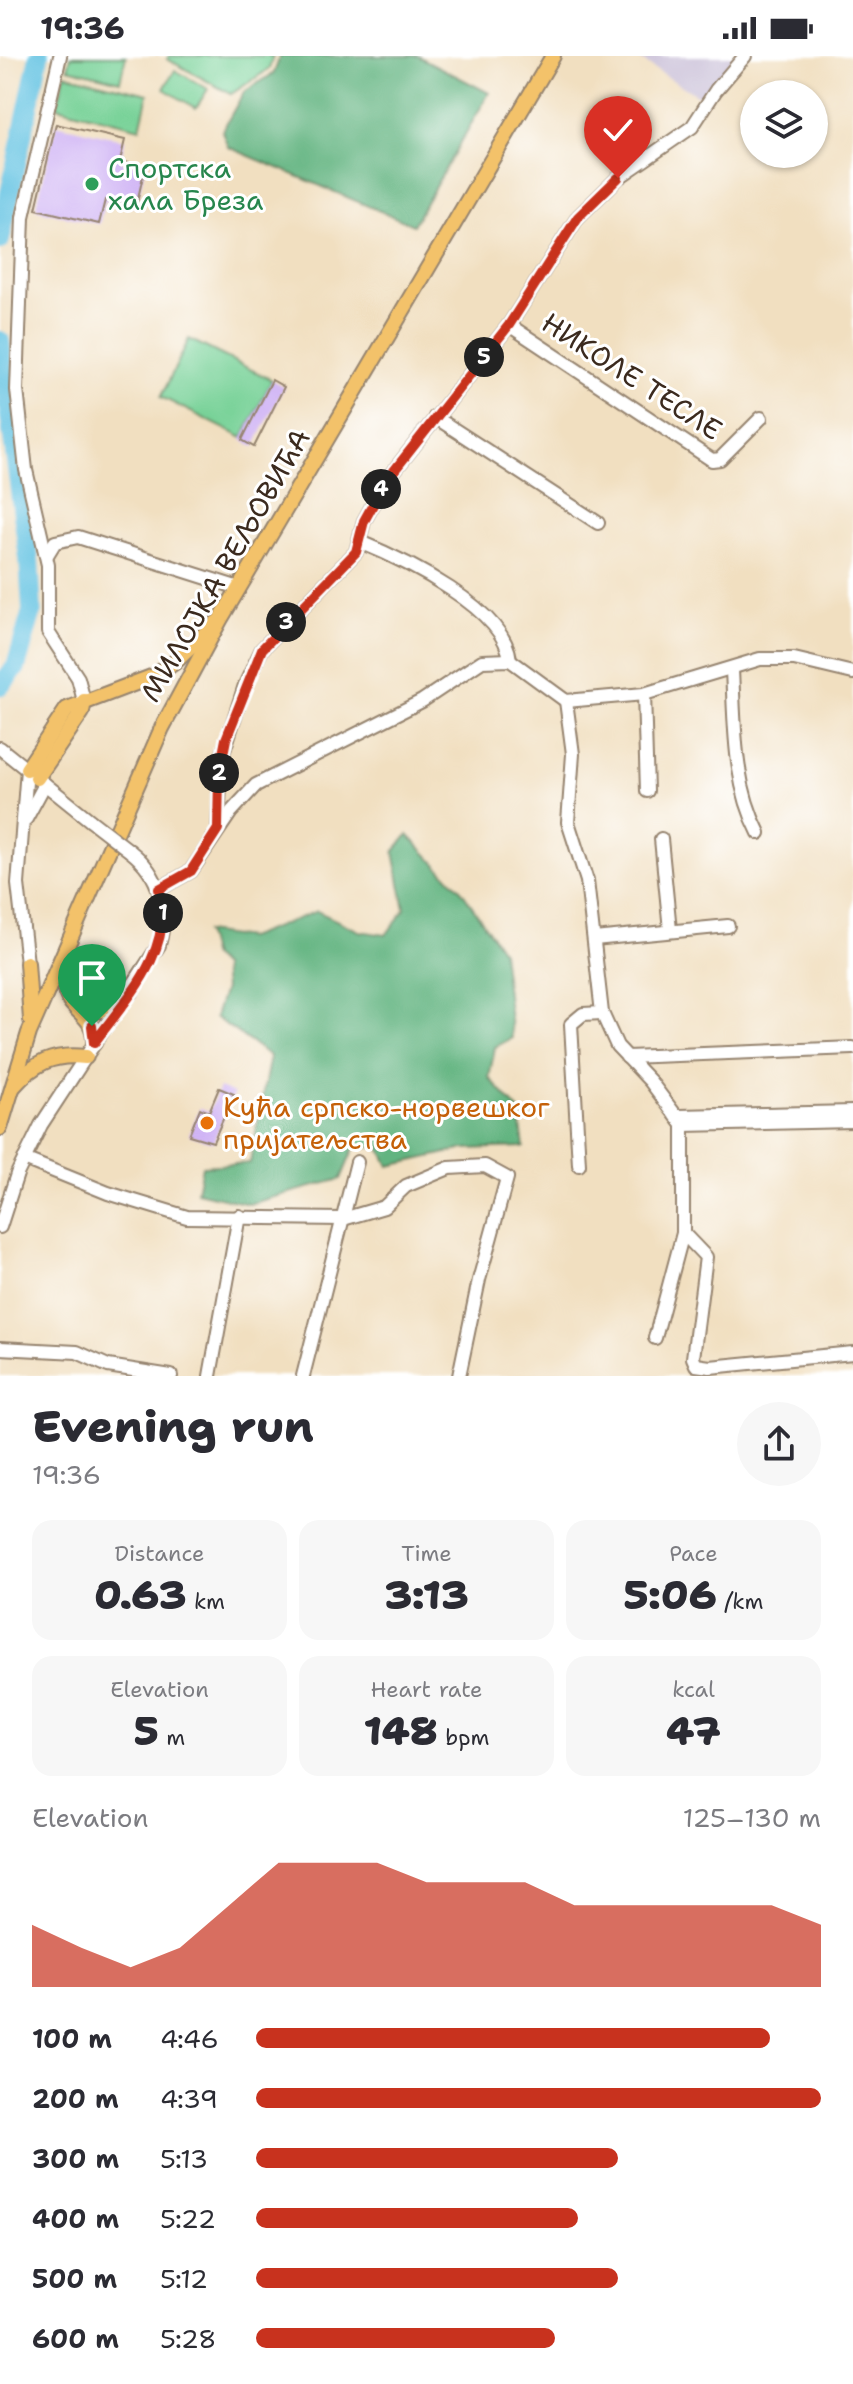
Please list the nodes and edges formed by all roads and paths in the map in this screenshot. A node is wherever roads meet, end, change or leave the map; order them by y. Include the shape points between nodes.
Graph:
1 (60, 56) edge
2 (553, 56) edge
3 (745, 56) edge
4 (509, 325) junction
5 (435, 417) junction
6 (761, 418) dead end
7 (598, 523) dead end
8 (360, 542) junction
9 (47, 555) junction
10 (239, 588) junction
11 (220, 620) junction
12 (510, 660) junction
13 (732, 670) junction
14 (853, 673) edge
15 (644, 694) junction
16 (84, 701) junction
17 (566, 701) junction
18 (0, 748) edge
19 (36, 777) junction
20 (647, 791) dead end
21 (24, 822) junction
22 (218, 829) junction
23 (759, 833) dead end
24 (661, 839) dead end
25 (159, 889) junction
26 (728, 926) dead end
27 (670, 930) junction
28 (72, 931) junction
29 (594, 939) junction
30 (27, 963) joint
31 (131, 992) junction
32 (82, 1011) junction
33 (602, 1013) junction
34 (29, 1033) junction
35 (94, 1043) junction
36 (853, 1048) edge
37 (86, 1057) junction
38 (627, 1057) junction
39 (10, 1090) junction
40 (853, 1112) edge
41 (681, 1120) junction
42 (853, 1121) edge
43 (0, 1128) edge
44 (24, 1159) junction
45 (357, 1162) dead end
46 (579, 1165) dead end
47 (239, 1216) junction
48 (343, 1219) junction
49 (0, 1227) edge
50 (683, 1233) junction
51 (655, 1338) dead end
52 (0, 1348) edge
53 (853, 1353) edge
54 (108, 1371) edge
55 (171, 1376) edge
56 (210, 1376) edge
57 (303, 1376) edge
58 (459, 1376) edge

1 - 9 street via 23,217 17,354 20,428
2 - 10 main road, МИЛОЈКА ВЕЉОВИЋА
3 - 4 street via 692,127 618,178 578,217
4 - 5 street
4 - 6 street, НИКОЛЕ ТЕСЛЕ via 712,460 720,459
5 - 7 street
5 - 8 street via 371,505
8 - 12 street via 392,555 467,602 502,635
8 - 22 street via 257,658 221,760
9 - 10 street via 63,537 78,537
9 - 16 street via 48,632 78,678
10 - 11 main road, МИЛОЈКА ВЕЉОВИЋА
11 - 16 main road via 165,670
11 - 28 main road, МИЛОЈКА ВЕЉОВИЋА via 155,743
12 - 17 street
12 - 22 street via 482,661 422,701 265,779
13 - 14 street via 777,657
13 - 15 street
13 - 23 street via 738,768
15 - 17 street
15 - 20 street
16 - 19 main road via 67,709
17 - 29 street via 573,754 568,822 587,881
18 - 19 street
19 - 21 street
19 - 21 street via 23,784
19 - 25 street, bridge via 130,851
21 - 30 street via 18,884
22 - 25 street via 191,871
24 - 27 street
25 - 31 street via 162,933
26 - 27 street
27 - 29 street
28 - 32 main road via 65,990
28 - 34 main road, МИЛОЈКА ВЕЉОВИЋА
29 - 33 street
30 - 34 main road
31 - 32 main road via 106,1010
31 - 35 street
32 - 35 main road via 95,1033
33 - 38 street
33 - 46 street via 583,1014 571,1024
34 - 39 main road, МИЛОЈКА ВЕЉОВИЋА
35 - 37 street
36 - 38 street
37 - 39 main road via 47,1059
37 - 44 street
38 - 41 street
39 - 43 main road, МИЛОЈКА ВЕЉОВИЋА
40 - 41 street
41 - 42 street
41 - 50 street
44 - 47 street via 187,1217
44 - 49 street
45 - 48 street
47 - 48 street
47 - 56 street
48 - 57 street
48 - 58 street via 384,1207 406,1186 449,1168 485,1166 507,1178
50 - 51 street
50 - 53 street via 706,1257 696,1365
52 - 54 street via 77,1352
54 - 55 street

